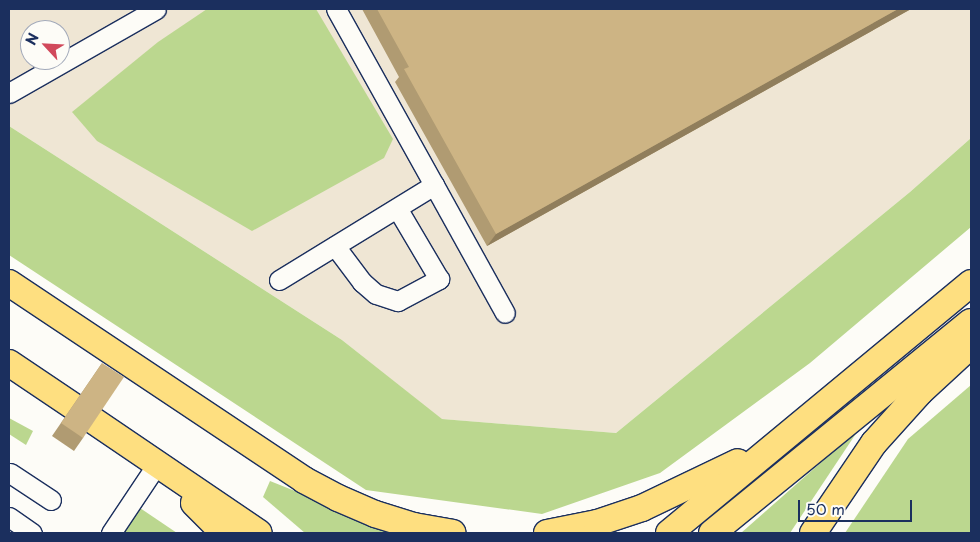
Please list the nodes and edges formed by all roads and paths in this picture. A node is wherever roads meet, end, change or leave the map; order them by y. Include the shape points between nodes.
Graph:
1 (156, 9) edge
2 (336, 9) edge
3 (9, 92) edge
4 (434, 185) junction
5 (397, 208) junction
6 (334, 246) junction
7 (279, 280) dead end
8 (9, 283) edge
9 (971, 283) edge
10 (504, 313) dead end
11 (971, 322) edge
12 (971, 345) edge
13 (9, 363) edge
14 (73, 406) edge
15 (94, 421) edge
16 (781, 440) junction
17 (158, 464) junction
18 (9, 473) edge
19 (52, 500) dead end
20 (9, 517) edge
21 (32, 533) edge
22 (111, 533) edge
23 (224, 533) edge
24 (259, 533) edge
25 (452, 533) edge
26 (547, 533) edge
27 (669, 533) edge
28 (712, 533) edge
29 (813, 533) edge

1 - 3 lane
2 - 4 lane
4 - 5 lane
4 - 10 lane
5 - 6 lane
5 - 6 lane via 439,279 398,302 376,294 362,282
6 - 7 lane
8 - 25 highway via 304,480 375,514
9 - 16 highway
11 - 28 highway
12 - 29 highway via 920,392 874,444
13 - 14 highway
15 - 17 highway
16 - 26 highway via 642,508 597,523
16 - 27 highway
17 - 22 lane
17 - 23 highway
17 - 24 highway
18 - 19 lane
20 - 21 lane

